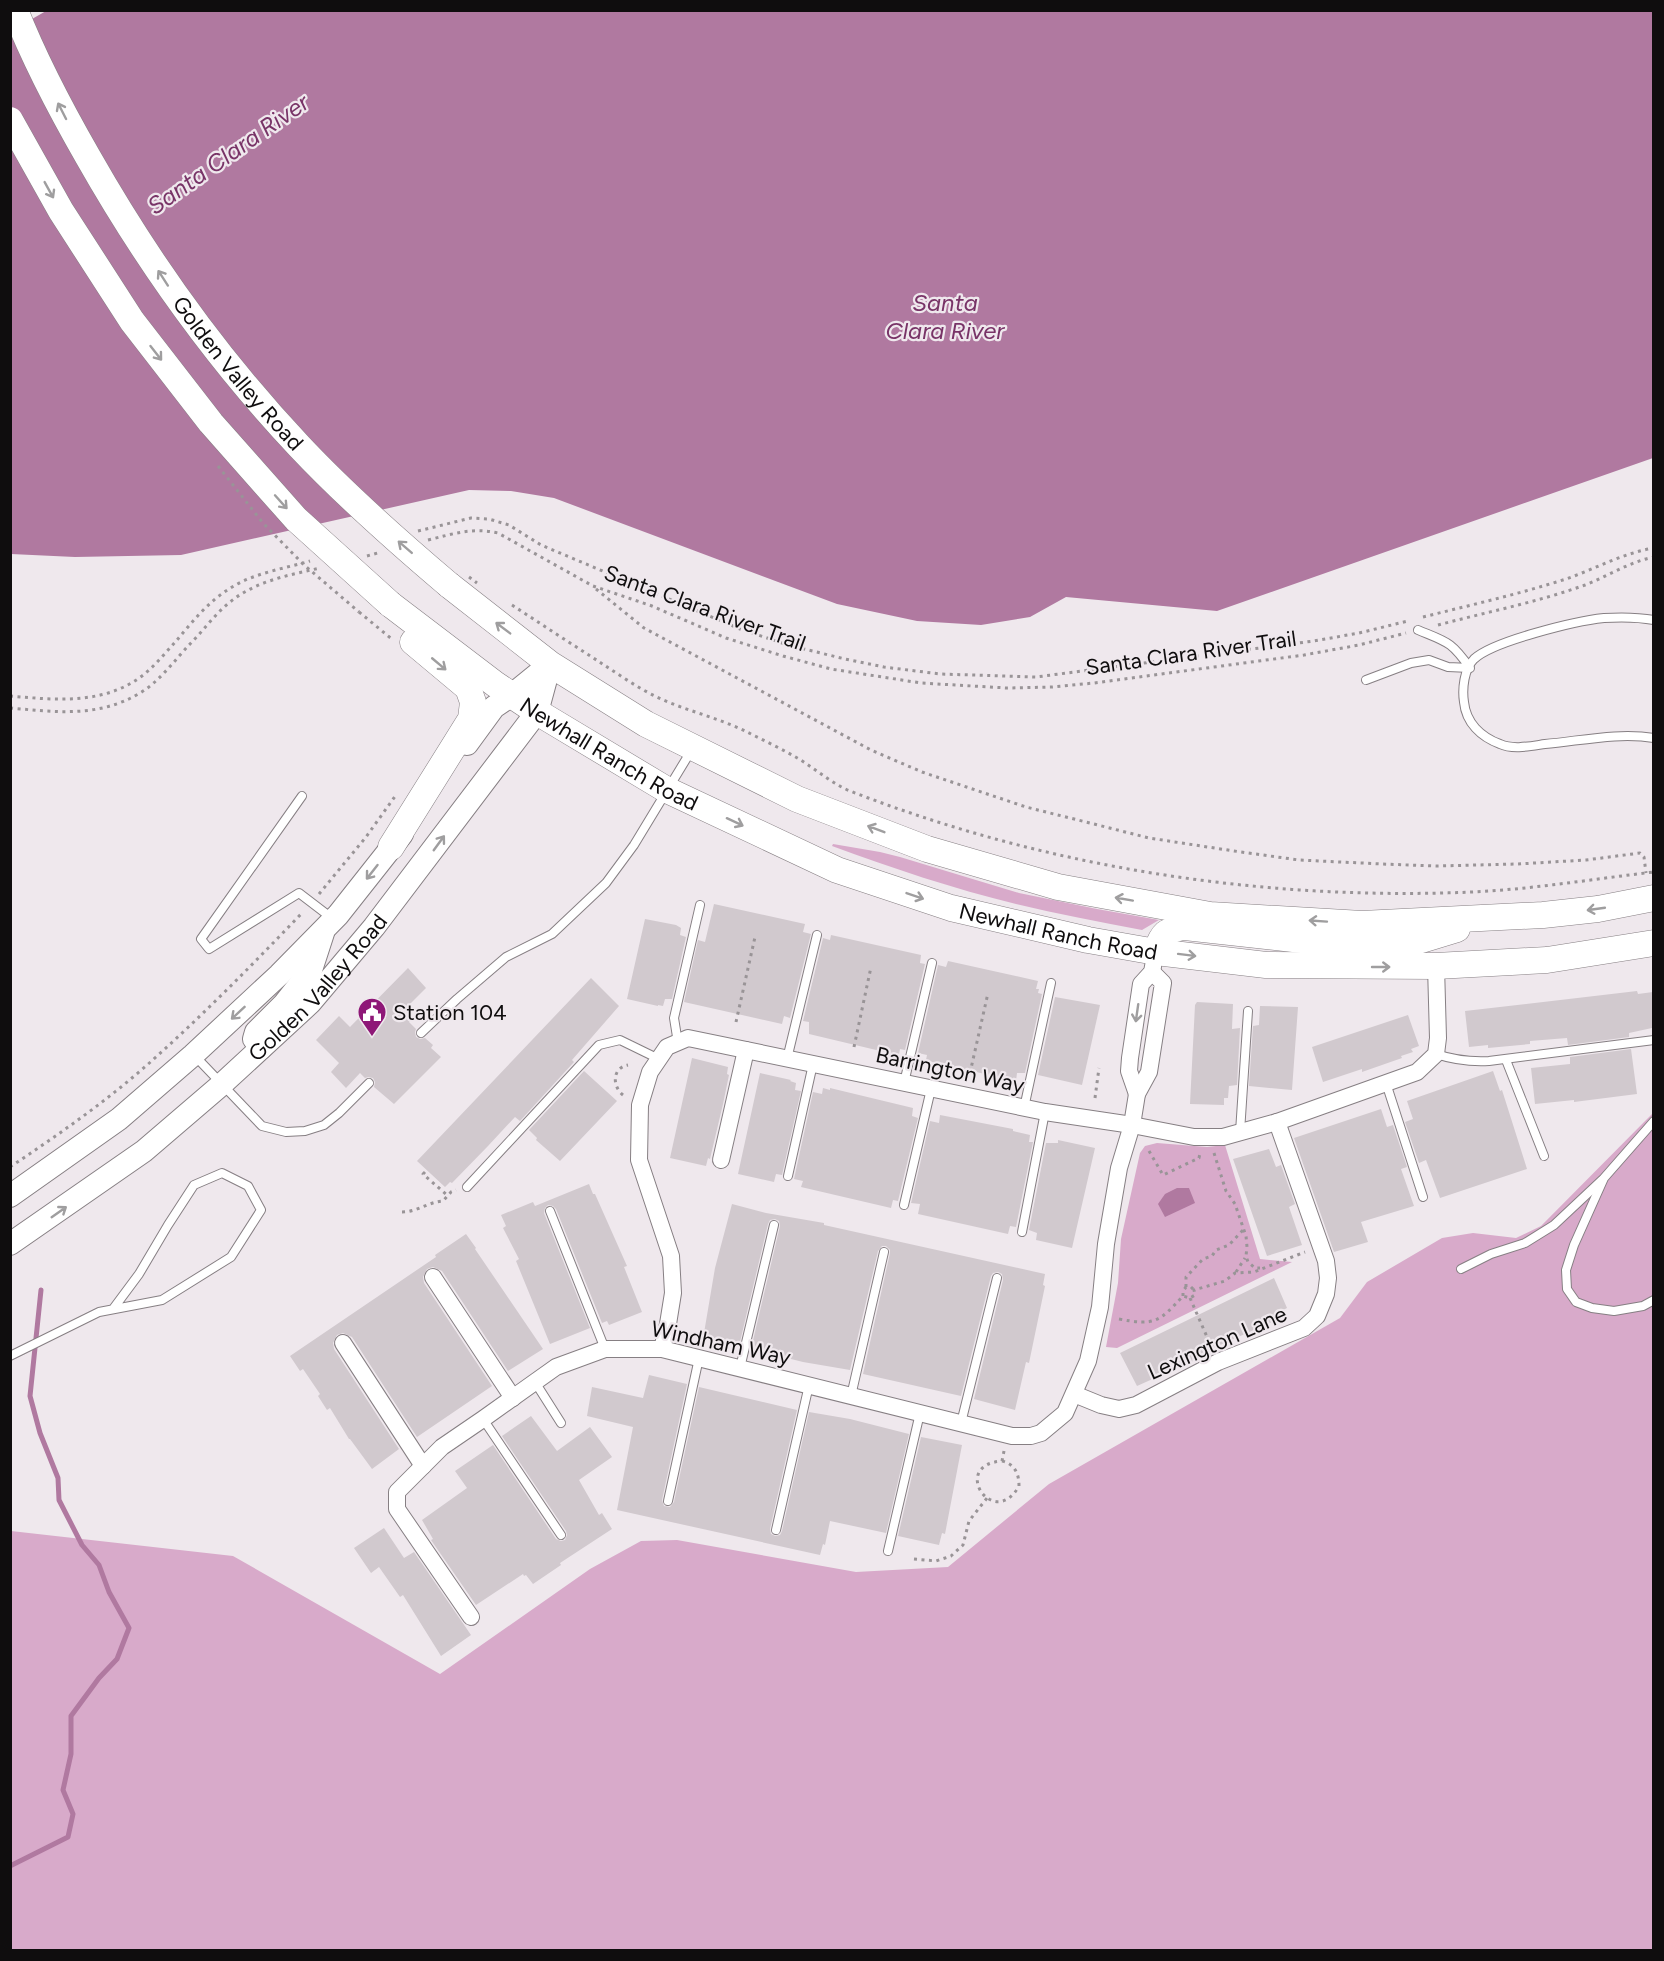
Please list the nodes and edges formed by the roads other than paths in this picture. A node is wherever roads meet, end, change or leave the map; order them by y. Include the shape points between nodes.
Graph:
1 (15, 10) edge
2 (10, 120) edge
3 (390, 604) junction
4 (1653, 620) edge
5 (1418, 630) road end
6 (550, 664) junction
7 (1470, 668) junction
8 (1366, 680) dead end
9 (512, 695) junction
10 (537, 712) junction
11 (1653, 738) edge
12 (693, 748) junction
13 (667, 790) junction
14 (302, 796) dead end
15 (391, 847) junction
16 (1653, 898) edge
17 (700, 905) dead end
18 (1494, 918) junction
19 (329, 924) junction
20 (817, 935) dead end
21 (1653, 944) edge
22 (1154, 962) junction
23 (932, 963) dead end
24 (1436, 966) junction
25 (1051, 983) dead end
26 (1248, 1011) dead end
27 (421, 1034) dead end
28 (1653, 1040) edge
29 (678, 1042) junction
30 (261, 1048) junction
31 (746, 1050) junction
32 (1436, 1054) junction
33 (194, 1055) junction
34 (659, 1059) junction
35 (786, 1059) junction
36 (1506, 1060) junction
37 (813, 1064) junction
38 (369, 1083) dead end
39 (1386, 1083) junction
40 (904, 1084) junction
41 (221, 1085) junction
42 (931, 1089) junction
43 (1024, 1108) junction
44 (1045, 1112) junction
45 (1653, 1121) edge
46 (1277, 1122) junction
47 (1132, 1125) junction
48 (1240, 1132) junction
49 (1544, 1156) dead end
50 (721, 1160) dead end
51 (788, 1176) dead end
52 (1604, 1178) junction
53 (467, 1187) dead end
54 (10, 1196) edge
55 (1423, 1197) dead end
56 (904, 1205) dead end
57 (550, 1211) dead end
58 (774, 1225) dead end
59 (1022, 1232) dead end
60 (10, 1244) edge
61 (884, 1252) dead end
62 (1461, 1269) dead end
63 (433, 1277) dead end
64 (997, 1278) dead end
65 (1653, 1300) edge
66 (112, 1310) junction
67 (343, 1343) dead end
68 (605, 1349) junction
69 (662, 1349) junction
70 (10, 1356) edge
71 (699, 1358) junction
72 (740, 1368) junction
73 (535, 1382) junction
74 (809, 1385) junction
75 (1074, 1394) junction
76 (851, 1396) junction
77 (513, 1398) junction
78 (921, 1413) junction
79 (483, 1419) junction
80 (561, 1422) dead end
81 (961, 1423) junction
82 (423, 1466) junction
83 (668, 1501) dead end
84 (776, 1530) dead end
85 (561, 1535) dead end
86 (888, 1551) dead end
87 (471, 1617) dead end

6 -> 1 main road, Golden Valley Road, bridge via 459,581 371,518 299,446 232,370 114,203 64,115
2 -> 3 main road, bridge via 61,211 132,321 211,423 296,519
3 - 9 main road
3 -> 15 main road via 404,634 468,688 473,702 471,719
4 - 7 lane via 1606,618 1526,636 1490,649 1473,660
5 - 7 lane via 1457,648
6 - 9 main road, Golden Valley Road
6 - 10 main road, Golden Valley Road
6 - 12 main road, Newhall Ranch Road via 646,724
7 - 8 lane via 1448,667 1429,660
7 - 11 lane via 1463,690 1471,724 1484,737 1503,746 1612,737
9 - 10 main road, Newhall Ranch Road
9 - 15 main road, Golden Valley Road via 494,707
10 - 13 main road, Newhall Ranch Road
30 -> 10 main road, Golden Valley Road via 310,1003 374,927
12 - 13 lane
18 -> 12 main road, Newhall Ranch Road via 1362,924 1210,915 1058,887 927,849 797,800
13 -> 22 main road, Newhall Ranch Road via 837,870 951,909 1088,940
13 - 27 lane via 606,883 552,934 507,957
14 - 19 lane via 201,939 209,949 298,893
15 -> 19 main road, Golden Valley Road
16 -> 18 main road, Newhall Ranch Road via 1598,909
17 - 29 lane via 674,1018
18 - 22 main road via 1421,940 1311,941 1185,927 1170,929 1160,938
19 - 30 main road via 311,970 256,1032 254,1039
19 -> 33 main road, Golden Valley Road
20 - 35 lane
21 - 24 main road, Newhall Ranch Road via 1547,960
22 -> 24 main road, Newhall Ranch Road
22 - 47 street via 1141,984 1130,1058 1129,1071 1137,1094
23 - 40 lane
24 - 32 street
25 - 43 lane
26 - 48 lane
28 - 36 lane
29 - 31 street, Barrington Way via 688,1038
29 - 34 street via 667,1047
30 - 41 main road, Golden Valley Road
31 - 35 street, Barrington Way
31 - 50 street
32 - 36 lane via 1469,1062
32 - 39 street, Barrington Way via 1417,1072
33 - 41 lane
33 - 54 main road, Golden Valley Road via 119,1119
34 - 53 lane via 620,1040 599,1045
34 - 69 street via 650,1072 640,1105 639,1160 671,1256 673,1293
35 - 37 street, Barrington Way
36 - 49 lane
37 - 40 street, Barrington Way
37 - 51 lane
38 - 41 lane via 324,1125 286,1132 262,1126
39 - 46 street, Barrington Way
39 - 55 lane
40 - 42 street, Barrington Way
60 -> 41 main road, Golden Valley Road via 144,1151
42 - 43 street, Barrington Way
42 - 56 lane
43 - 44 street, Barrington Way
44 - 47 street, Barrington Way
44 - 59 lane
45 - 52 lane
46 - 48 street, Barrington Way
46 - 75 street, Lexington Lane via 1326,1261 1326,1294 1317,1316 1304,1328 1218,1362 1136,1405 1119,1409
47 - 48 street, Barrington Way via 1194,1137 1223,1137
47 - 75 street via 1119,1168 1100,1307 1088,1361
52 - 62 lane via 1554,1225 1525,1243
52 - 65 lane via 1574,1245 1566,1270 1567,1289 1576,1302 1614,1311 1643,1306
57 - 68 lane
58 - 72 lane
61 - 76 lane
63 - 77 street
64 - 81 lane
66 - 66 lane via 194,1185 222,1173 248,1186 261,1210 231,1257 162,1300
66 - 70 lane via 99,1312
67 - 82 street
68 - 69 street, Windham Way
68 - 73 street, Windham Way via 556,1366
69 - 71 street, Windham Way
71 - 72 street, Windham Way
71 - 83 lane
72 - 74 street, Windham Way
73 - 77 street, Windham Way
73 - 80 lane
74 - 76 street, Windham Way
74 - 84 lane
75 - 81 street, Windham Way via 1065,1413 1031,1436 1012,1436
76 - 78 street, Windham Way
77 - 79 street, Windham Way
78 - 81 street, Windham Way
78 - 86 lane
79 - 82 street, Windham Way via 442,1447
79 - 85 lane
82 - 87 street, Windham Way via 397,1492 397,1509

